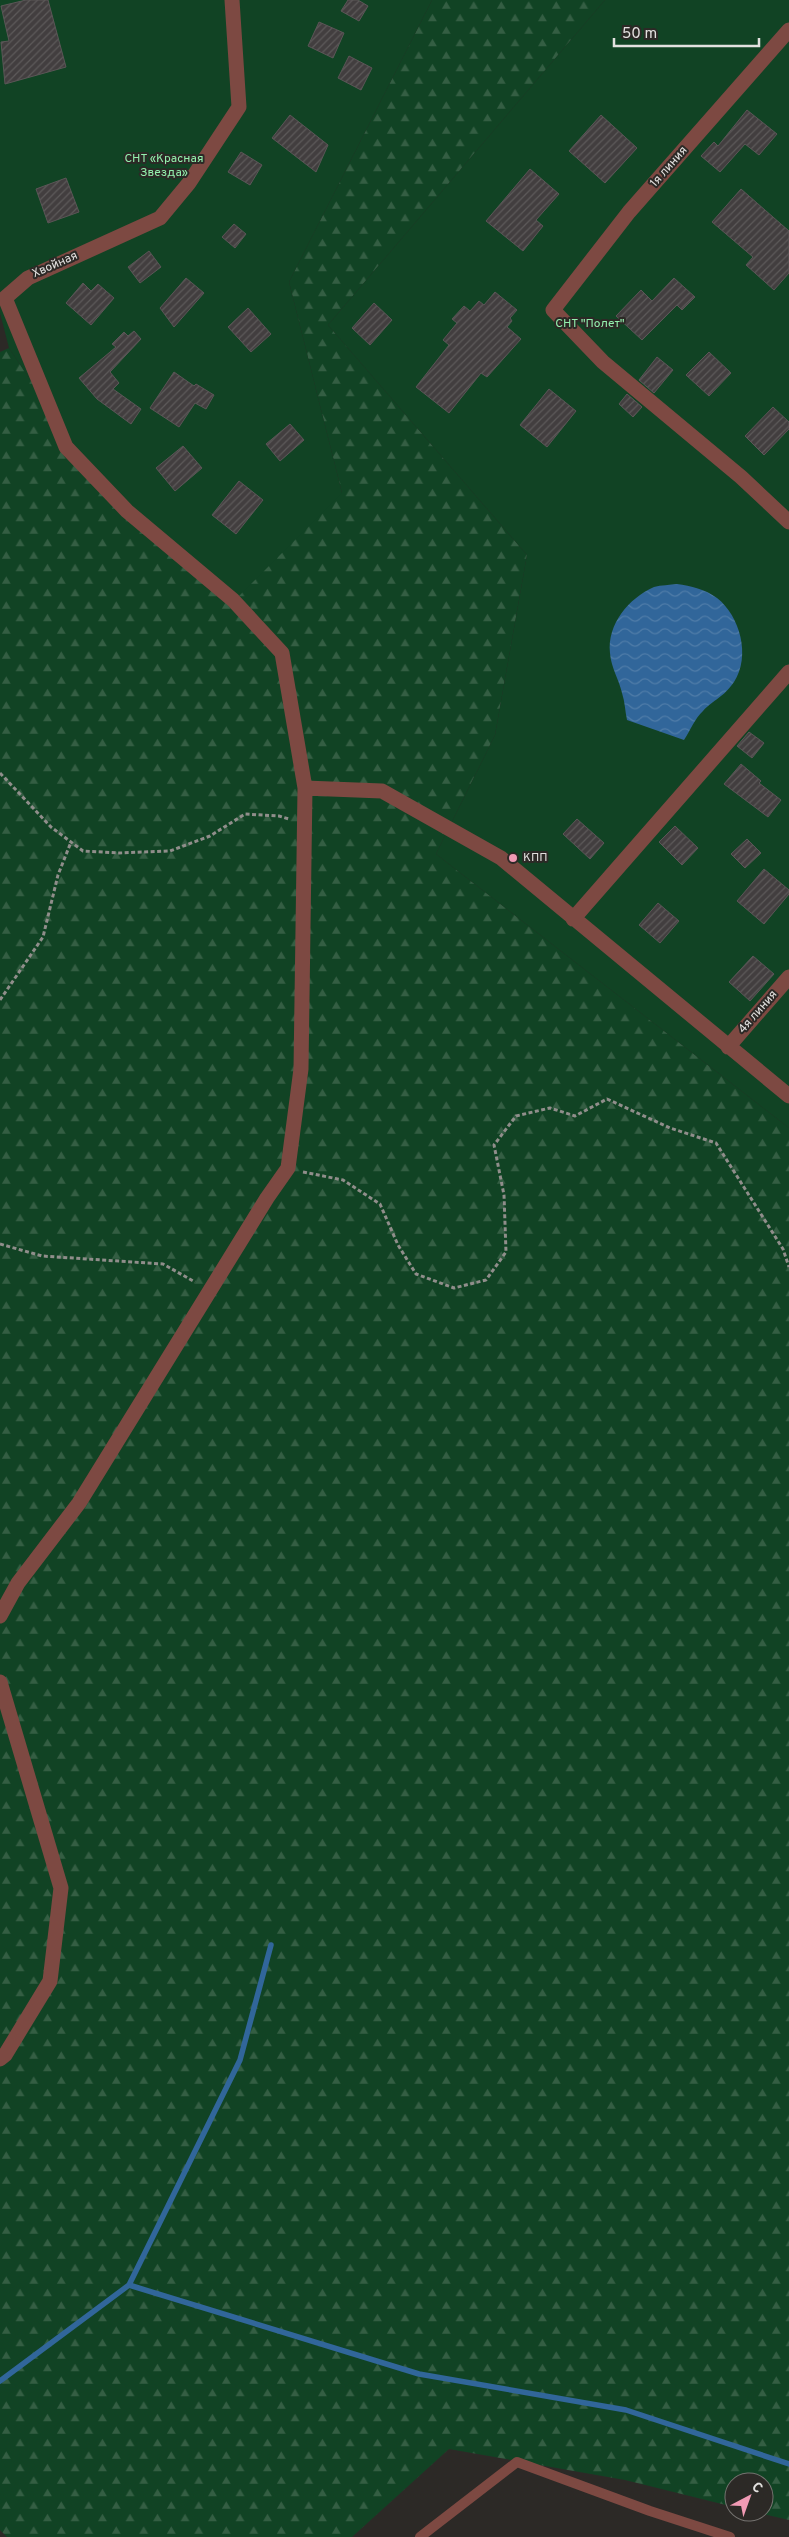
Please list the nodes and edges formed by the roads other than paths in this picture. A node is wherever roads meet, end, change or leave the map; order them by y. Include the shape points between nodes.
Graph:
1 (232, 0) edge
2 (789, 30) edge
3 (789, 522) edge
4 (789, 672) edge
5 (305, 788) junction
6 (574, 919) junction
7 (789, 978) edge
8 (728, 1047) junction
9 (789, 1096) edge
10 (0, 1616) edge
11 (0, 1682) edge
12 (0, 2059) edge
13 (420, 2537) edge
14 (730, 2537) edge

1 - 5 street, Хвойная via 239,107 189,183 160,218 28,278 5,298 66,447 127,511 233,600 282,652
2 - 3 street, 1я линия via 629,212 553,310 603,362 741,477
4 - 6 street
5 - 6 street via 382,791 501,858
5 - 10 street via 301,1069 288,1168 79,1503 18,1583
6 - 8 street
7 - 8 street, 4я линия
8 - 9 street
11 - 12 street via 61,1888 50,1982
13 - 14 lane via 517,2462

